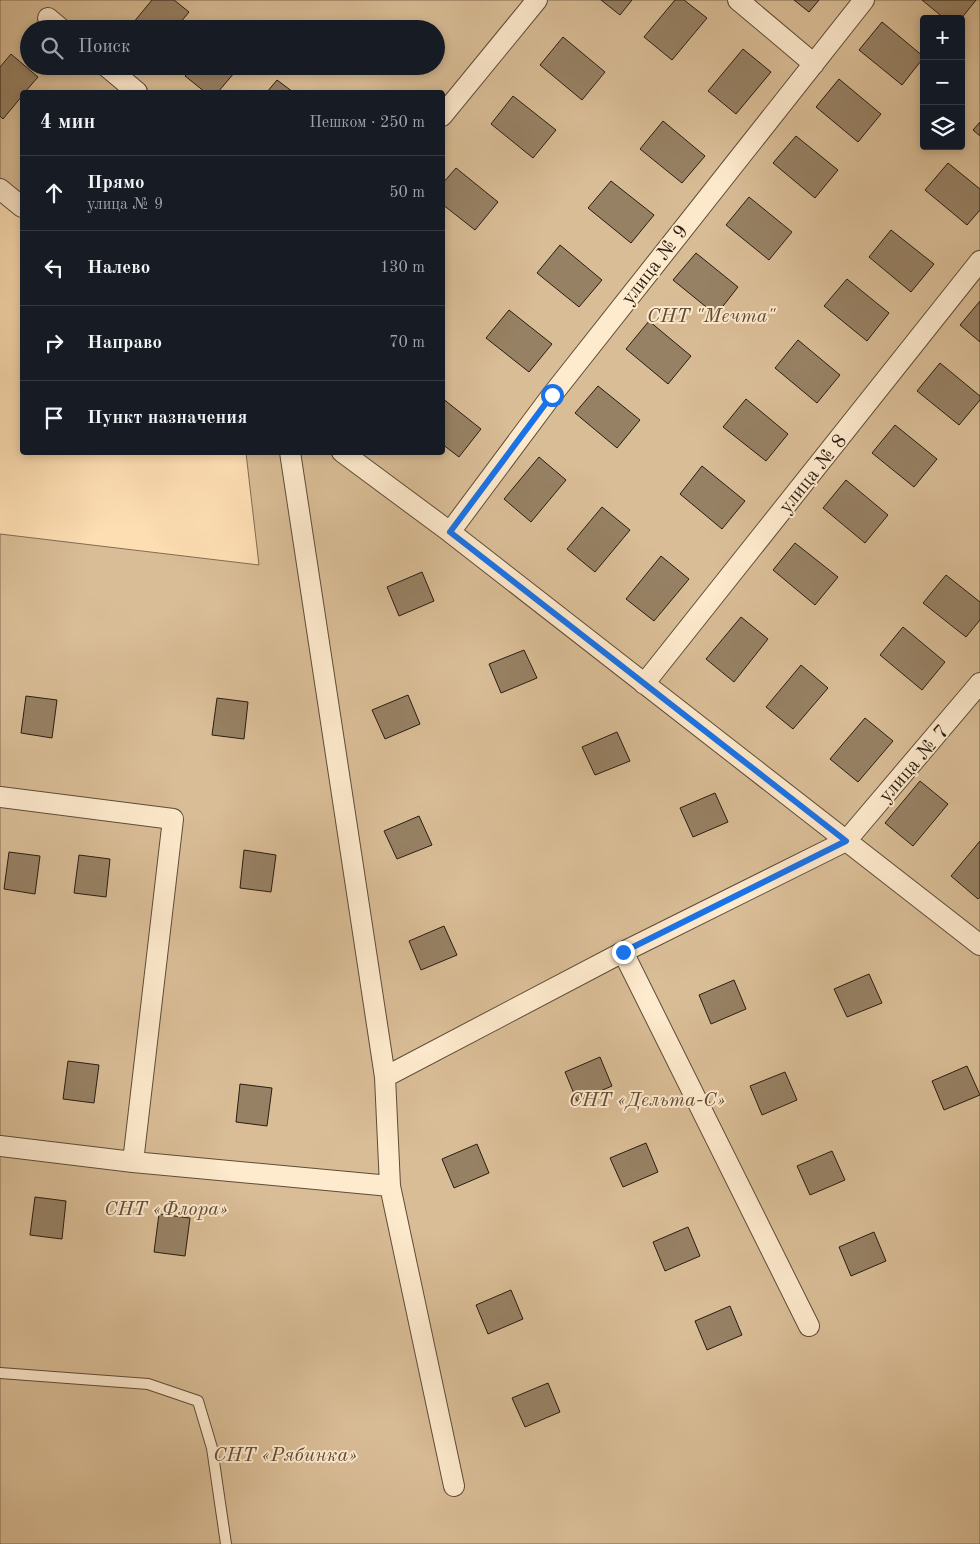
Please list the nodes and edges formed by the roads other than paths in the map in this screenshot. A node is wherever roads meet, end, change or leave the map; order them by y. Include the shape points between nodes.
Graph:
1 (537, 0) edge
2 (738, 0) edge
3 (864, 0) edge
4 (814, 64) junction
5 (117, 75) edge
6 (135, 90) edge
7 (445, 112) edge
8 (0, 189) edge
9 (20, 205) edge
10 (980, 261) edge
11 (290, 455) edge
12 (346, 455) edge
13 (450, 532) junction
14 (980, 683) edge
15 (644, 684) junction
16 (0, 797) edge
17 (846, 841) junction
18 (980, 945) edge
19 (623, 952) junction
20 (385, 1077) junction
21 (0, 1146) edge
22 (133, 1162) junction
23 (390, 1186) junction
24 (809, 1326) dead end
25 (0, 1373) edge
26 (454, 1486) dead end
27 (226, 1544) edge

1 - 7 street
2 - 4 street
3 - 4 street, улица № 9
4 - 13 street, улица № 9 via 552,395
5 - 6 street
8 - 9 street
10 - 15 street, улица № 8
11 - 20 street
12 - 13 street
13 - 15 street
14 - 17 street, улица № 7
15 - 17 street
16 - 22 street via 173,820
17 - 18 street
17 - 19 street
19 - 20 street
19 - 24 street
20 - 23 street
21 - 22 street
22 - 23 street
23 - 26 street
25 - 27 lane via 148,1384 198,1401 212,1448

